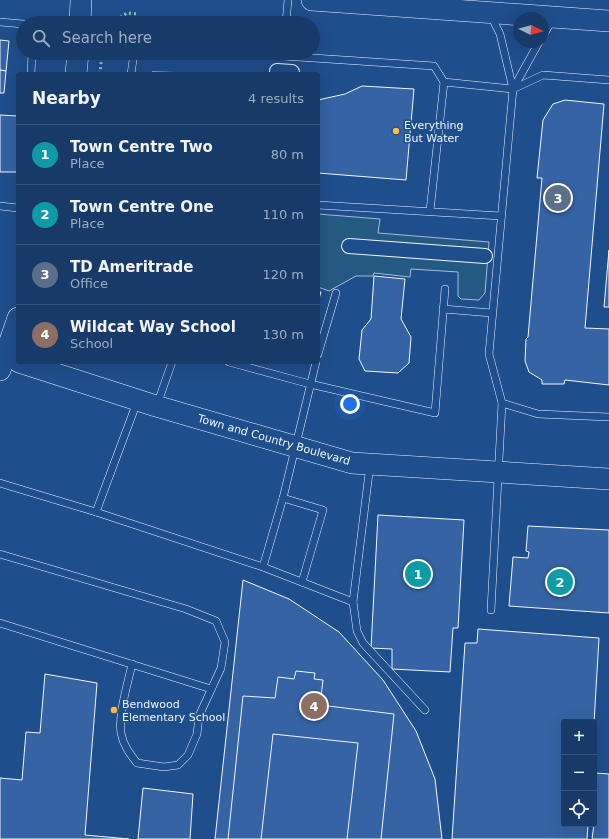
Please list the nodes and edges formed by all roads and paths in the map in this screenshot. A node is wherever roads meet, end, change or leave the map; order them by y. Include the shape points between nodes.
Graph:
1 (81, 0) edge
2 (288, 0) edge
3 (312, 0) edge
4 (489, 12) junction
5 (80, 16) edge
6 (287, 16) edge
7 (555, 17) junction
8 (609, 21) edge
9 (0, 22) edge
10 (16, 23) edge
11 (549, 26) edge
12 (536, 48) edge
13 (320, 58) edge
14 (32, 60) edge
15 (77, 60) edge
16 (133, 60) edge
17 (31, 72) edge
18 (76, 72) edge
19 (131, 72) edge
20 (277, 72) edge
21 (292, 72) edge
22 (609, 80) edge
23 (444, 82) junction
24 (513, 89) junction
25 (320, 205) edge
26 (0, 206) edge
27 (16, 208) edge
28 (430, 212) junction
29 (501, 216) junction
30 (349, 246) dead end
31 (485, 256) dead end
32 (445, 289) dead end
33 (336, 293) dead end
34 (443, 309) junction
35 (492, 313) junction
36 (16, 327) edge
37 (320, 347) edge
38 (8, 361) edge
39 (18, 364) edge
40 (171, 364) edge
41 (236, 364) edge
42 (315, 364) edge
43 (310, 384) junction
44 (147, 403) junction
45 (502, 403) junction
46 (609, 417) edge
47 (294, 447) junction
48 (370, 465) junction
49 (499, 472) junction
50 (609, 479) edge
51 (0, 483) edge
52 (282, 498) junction
53 (96, 512) junction
54 (0, 554) edge
55 (263, 566) junction
56 (302, 582) junction
57 (353, 602) junction
58 (492, 610) dead end
59 (0, 623) edge
60 (132, 664) junction
61 (211, 689) junction
62 (425, 710) dead end

1 - 5 street
2 - 6 lane
3 - 4 street
4 - 7 street
4 - 24 lane via 500,34
7 - 8 street
7 - 11 lane
9 - 10 lane
12 - 24 lane
13 - 23 lane via 434,66
14 - 17 lane
15 - 18 street
16 - 19 lane
20 - 21 street
22 - 24 lane via 543,75
23 - 24 lane
23 - 28 lane
24 - 29 lane
25 - 28 lane
26 - 27 lane
28 - 29 lane
29 - 35 lane
30 - 31 street
32 - 34 lane
33 - 37 lane
34 - 35 lane
34 - 43 lane via 435,413
35 - 45 lane via 489,354
36 - 38 street
39 - 44 street, Town and Country Boulevard
40 - 44 lane
41 - 43 lane
42 - 43 lane
43 - 47 lane
44 - 47 street, Town and Country Boulevard
44 - 53 lane
45 - 46 lane via 538,414
45 - 49 lane
47 - 48 street, Town and Country Boulevard via 352,463
47 - 52 lane
48 - 49 street, Town and Country Boulevard
48 - 57 lane
49 - 50 street, Town and Country Boulevard
49 - 58 lane
51 - 53 lane
52 - 55 lane
52 - 56 lane via 323,510
53 - 55 lane
54 - 61 lane via 186,609 216,621 225,642 221,668
55 - 56 lane
56 - 57 lane
57 - 62 lane via 357,631 363,643
59 - 60 lane
60 - 61 lane
60 - 61 lane via 121,732 126,749 137,763 164,767 178,765 188,755 197,734 199,716

